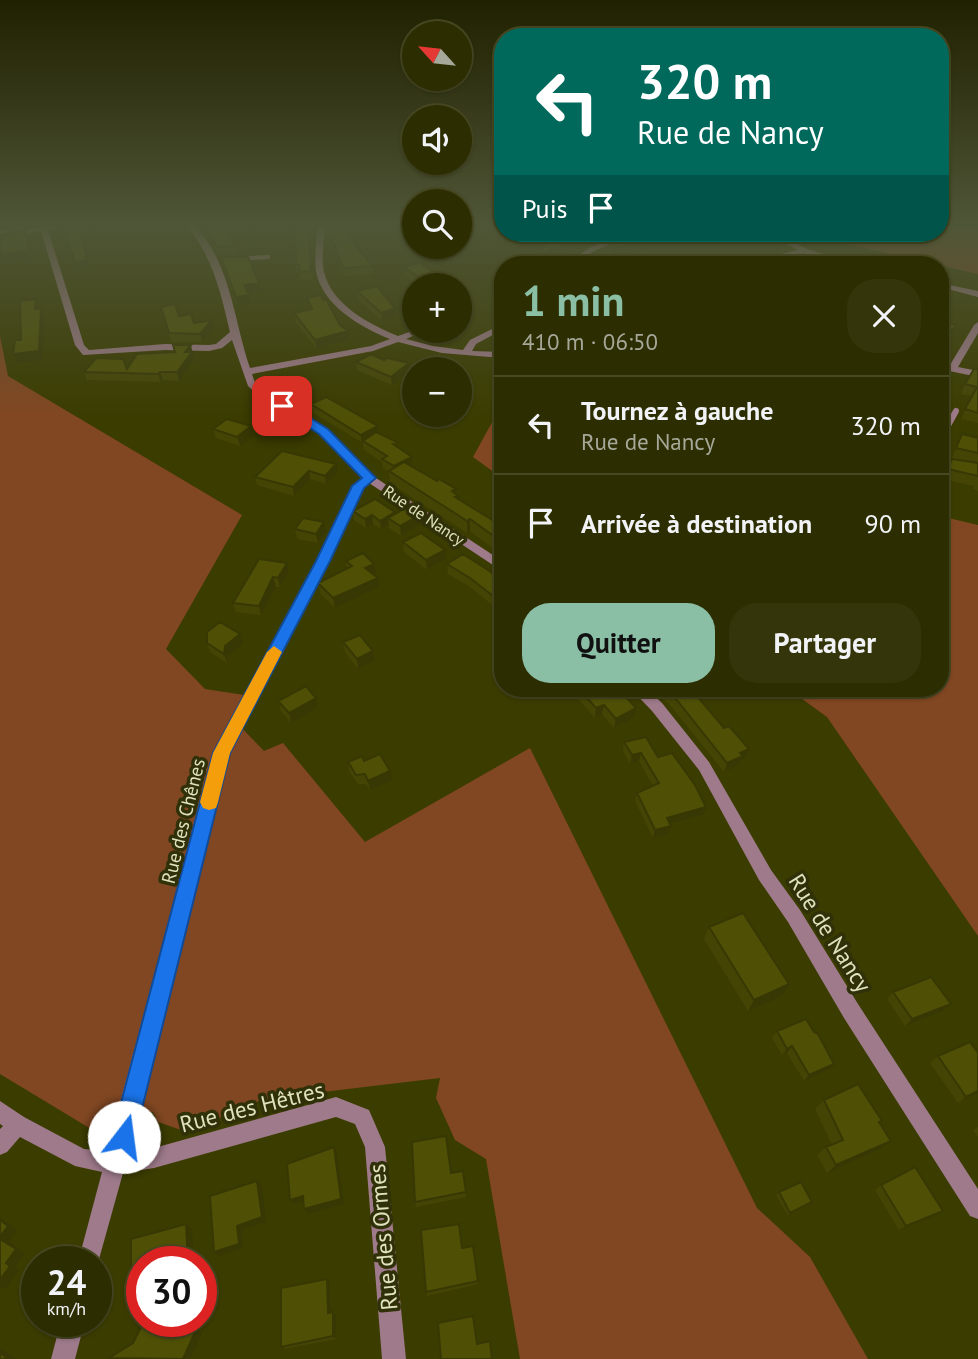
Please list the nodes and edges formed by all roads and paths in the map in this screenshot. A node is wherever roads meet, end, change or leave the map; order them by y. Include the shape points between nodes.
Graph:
1 (66, 290) edge
2 (222, 290) edge
3 (327, 290) edge
4 (978, 325) edge
5 (494, 331) edge
6 (235, 333) junction
7 (402, 337) edge
8 (397, 339) junction
9 (466, 353) junction
10 (494, 355) edge
11 (245, 368) junction
12 (949, 368) edge
13 (952, 369) junction
14 (978, 374) edge
15 (956, 411) dead end
16 (949, 424) edge
17 (949, 463) edge
18 (978, 469) edge
19 (369, 478) junction
20 (494, 562) edge
21 (646, 697) edge
22 (362, 1117) joint
23 (8, 1118) edge
24 (0, 1145) edge
25 (117, 1163) junction
26 (978, 1208) edge
27 (94, 1246) edge
28 (69, 1337) edge
29 (63, 1359) edge
30 (394, 1359) edge

1 - 6 street via 83,350 94,354 165,346 209,348
2 - 6 street, Rue de Nancy
3 - 8 street via 359,319
4 - 13 street
5 - 9 street via 473,342
6 - 11 street, Rue de Nancy
7 - 8 street
8 - 9 street
8 - 11 street
9 - 10 street
11 - 19 street, Rue de Nancy via 257,390 324,432
12 - 13 street
13 - 14 street
15 - 16 lane
17 - 18 street
19 - 20 street, Rue de Nancy
19 - 25 street, Rue des Chênes via 358,486 222,753
21 - 26 street, Rue de Nancy via 704,766 765,875
22 - 25 street, Rue des Hêtres via 336,1107
22 - 30 street, Rue des Ormes via 375,1147
23 - 24 street
23 - 25 street, Rue des Hêtres via 82,1159
25 - 27 street, Rue des Chênes
28 - 29 street

